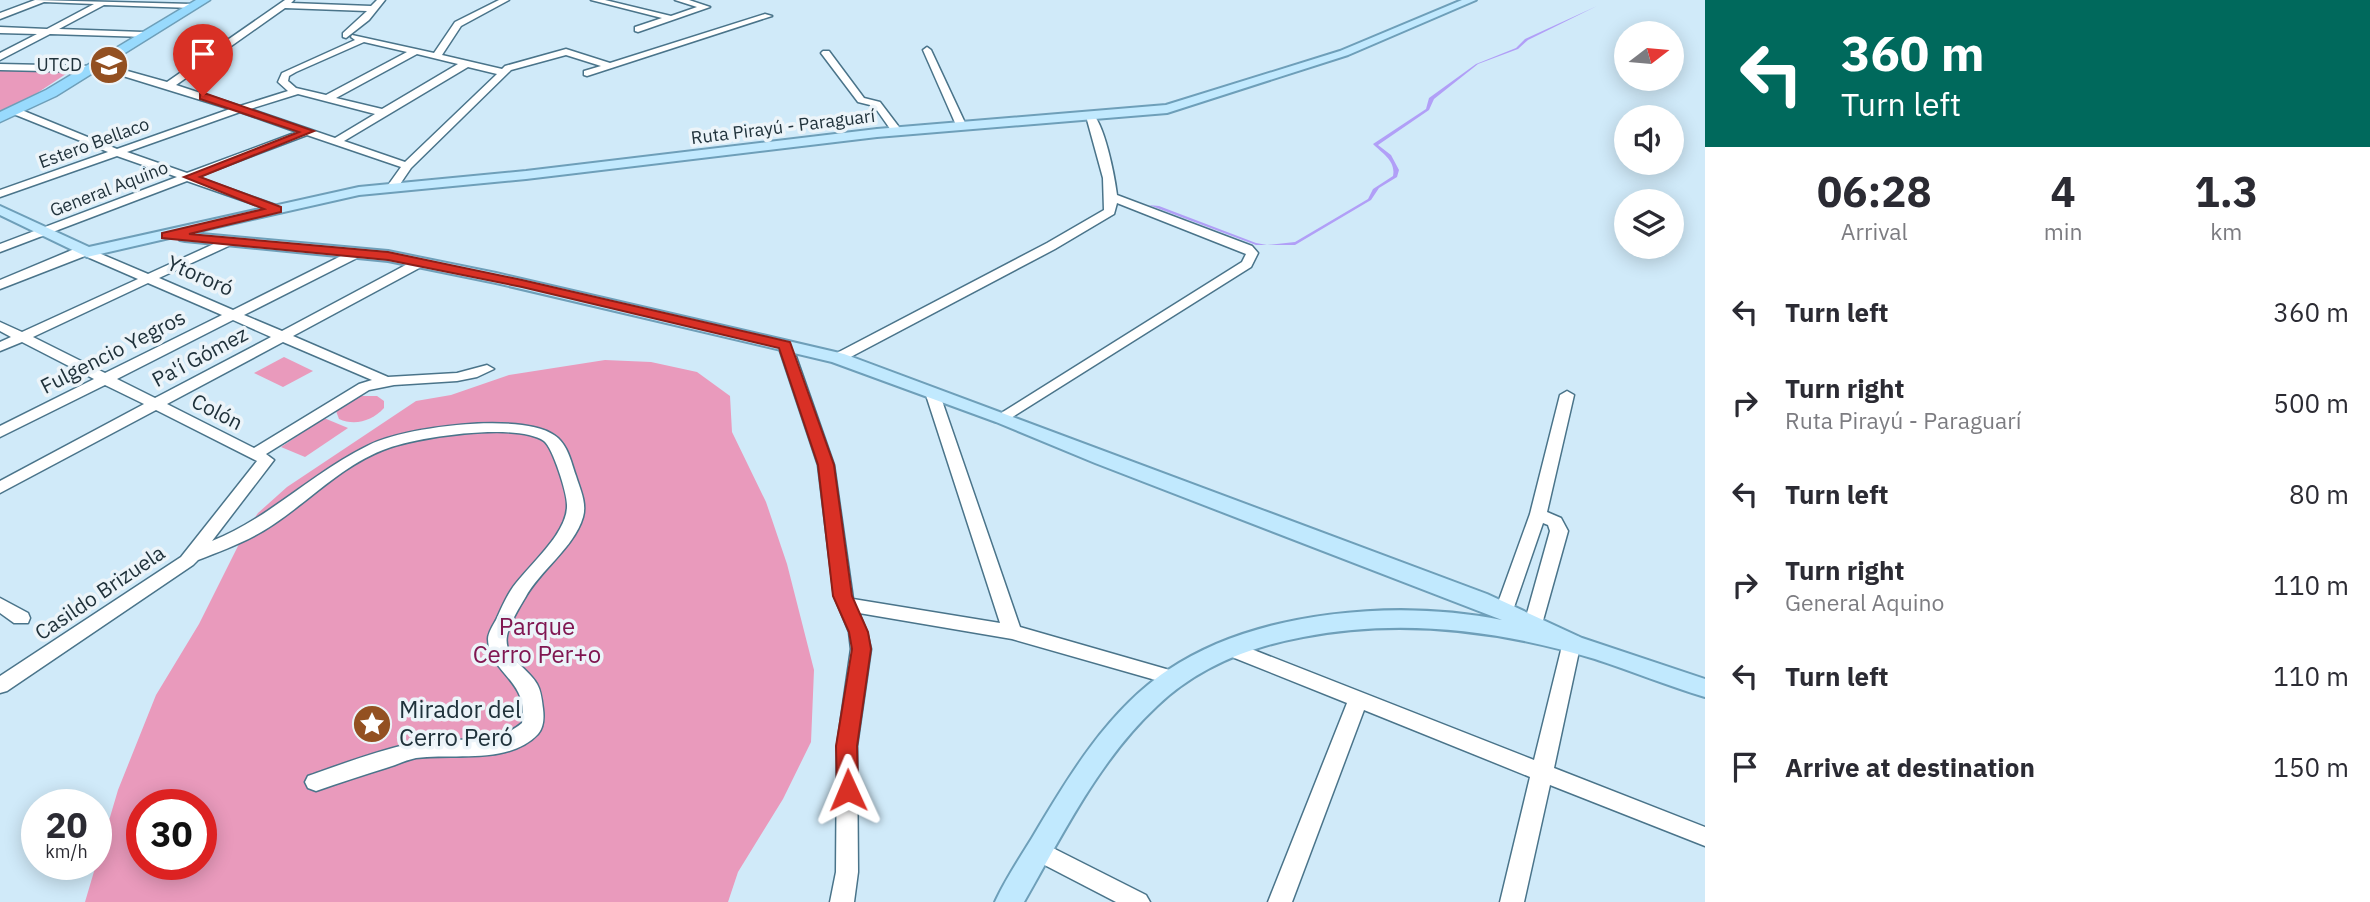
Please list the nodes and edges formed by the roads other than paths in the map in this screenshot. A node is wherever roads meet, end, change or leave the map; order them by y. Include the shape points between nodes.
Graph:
1 (43, 0) edge
2 (381, 0) edge
3 (505, 0) edge
4 (595, 0) edge
5 (679, 0) edge
6 (1471, 0) edge
7 (610, 1) edge
8 (106, 2) edge
9 (198, 3) edge
10 (287, 3) edge
11 (373, 9) junction
12 (0, 16) edge
13 (768, 16) dead end
14 (674, 19) junction
15 (638, 29) dead end
16 (0, 30) edge
17 (46, 33) junction
18 (143, 35) junction
19 (363, 39) junction
20 (927, 50) dead end
21 (416, 51) junction
22 (826, 53) dead end
23 (437, 56) junction
24 (0, 57) edge
25 (467, 63) junction
26 (611, 66) junction
27 (0, 68) edge
28 (91, 69) junction
29 (502, 72) junction
30 (587, 74) dead end
31 (169, 85) junction
32 (298, 91) junction
33 (328, 98) junction
34 (239, 109) junction
35 (15, 111) junction
36 (385, 113) junction
37 (1091, 116) junction
38 (0, 118) edge
39 (961, 125) junction
40 (309, 131) junction
41 (897, 131) junction
42 (335, 142) junction
43 (120, 153) junction
44 (407, 166) junction
45 (189, 177) junction
46 (392, 188) junction
47 (0, 194) edge
48 (1110, 196) junction
49 (276, 209) junction
50 (0, 210) edge
51 (46, 232) junction
52 (167, 235) junction
53 (229, 241) junction
54 (0, 248) edge
55 (87, 252) junction
56 (357, 253) junction
57 (419, 263) junction
58 (151, 278) junction
59 (0, 285) edge
60 (234, 314) junction
61 (0, 326) edge
62 (283, 336) junction
63 (22, 337) junction
64 (785, 345) junction
65 (0, 347) edge
66 (838, 359) junction
67 (487, 369) dead end
68 (105, 379) junction
69 (383, 380) junction
70 (932, 392) junction
71 (1567, 395) dead end
72 (156, 405) junction
73 (1003, 418) junction
74 (0, 432) edge
75 (260, 457) junction
76 (0, 488) edge
77 (1538, 514) junction
78 (193, 555) junction
79 (0, 604) edge
80 (846, 604) junction
81 (1477, 611) junction
82 (1504, 611) junction
83 (21, 618) dead end
84 (1533, 624) junction
85 (1012, 632) junction
86 (1572, 642) junction
87 (1229, 648) junction
88 (1173, 678) junction
89 (0, 686) edge
90 (1705, 688) edge
91 (1358, 699) junction
92 (1541, 772) junction
93 (316, 782) dead end
94 (1705, 837) edge
95 (1039, 851) junction
96 (842, 902) edge
97 (1009, 902) edge
98 (1138, 902) edge
99 (1280, 902) edge
100 (1512, 902) edge

1 - 8 street
1 - 12 street
2 - 11 street
3 - 23 street via 458,24
4 - 7 street
5 - 14 street via 706,7
6 - 37 main road, Ruta Pirayú - Paraguarí via 1371,43 1193,103
7 - 14 street
8 - 9 street
8 - 17 street
9 - 18 highway
10 - 11 street
10 - 31 street
11 - 19 street via 346,35
13 - 26 street
14 - 15 street
16 - 17 street
17 - 18 street
17 - 24 street
18 - 28 highway
19 - 21 street
19 - 32 street via 285,75 283,82
20 - 39 street
21 - 23 street
21 - 33 street
22 - 41 street via 861,100 877,104
23 - 25 street
25 - 29 street
25 - 36 street
26 - 29 street via 566,52
26 - 30 street
27 - 28 street
28 - 31 street
28 - 35 highway
29 - 44 street
31 - 34 street
32 - 33 street
32 - 34 street, Estero Bellaco
33 - 36 street
34 - 40 street
34 - 43 street, Estero Bellaco
35 - 38 highway
35 - 43 street
36 - 42 street
37 - 39 main road, Ruta Pirayú - Paraguarí
37 - 48 street
39 - 41 main road, Ruta Pirayú - Paraguarí
40 - 42 street
40 - 45 street, General Aquino
41 - 46 main road, Ruta Pirayú - Paraguarí
42 - 44 street
43 - 45 street
43 - 47 street, Estero Bellaco
44 - 46 street
45 - 49 street
45 - 51 street, General Aquino
46 - 49 main road, Ruta Pirayú - Paraguarí
48 - 66 street via 1110,212 1102,219
48 - 73 street via 1252,253 1247,264
49 - 52 main road, Ruta Pirayú - Paraguarí
50 - 51 main road, Ytororó
51 - 54 street, General Aquino
51 - 55 main road, Ytororó
52 - 53 main road
52 - 55 main road, Ruta Pirayú - Paraguarí
53 - 56 main road
53 - 58 street
55 - 58 street, Ytororó
55 - 59 street
56 - 57 main road
56 - 60 street, Fulgencio Yegros
57 - 62 street, Pa'í Gómez
57 - 64 main road
58 - 60 street, Ytororó
58 - 63 street
60 - 62 street, Ytororó
60 - 68 street, Fulgencio Yegros
61 - 63 street, Colón
62 - 69 street, Ytororó
62 - 72 street, Pa'í Gómez
63 - 65 street
63 - 68 street, Colón
64 - 66 main road
64 - 80 street via 826,465
66 - 70 main road
67 - 69 street via 471,376
68 - 72 street, Colón
68 - 74 street, Fulgencio Yegros
69 - 75 street, Casildo Brizuela via 364,387
70 - 73 main road
70 - 85 street
71 - 77 street
72 - 75 street, Colón
72 - 76 street, Pa'í Gómez
73 - 81 main road
75 - 78 street, Casildo Brizuela
77 - 82 street
77 - 84 street via 1555,522 1559,531
78 - 89 street, Casildo Brizuela via 173,573
78 - 93 street via 246,534 339,468 401,439 450,430 517,428 548,437 558,447 576,502 575,516 518,593 498,637 510,668 528,686 532,727 498,745 415,750
79 - 83 street
80 - 85 street
80 - 96 street via 862,649 847,746 847,872
81 - 82 main road
81 - 86 main road
81 - 87 main road via 1311,626
82 - 84 main road
84 - 86 main road
85 - 88 street
86 - 90 main road
86 - 92 street
87 - 88 main road
87 - 91 street
88 - 95 main road via 1147,700 1091,765
91 - 92 street
91 - 99 street
92 - 94 street
92 - 100 street
95 - 97 main road
95 - 98 street

